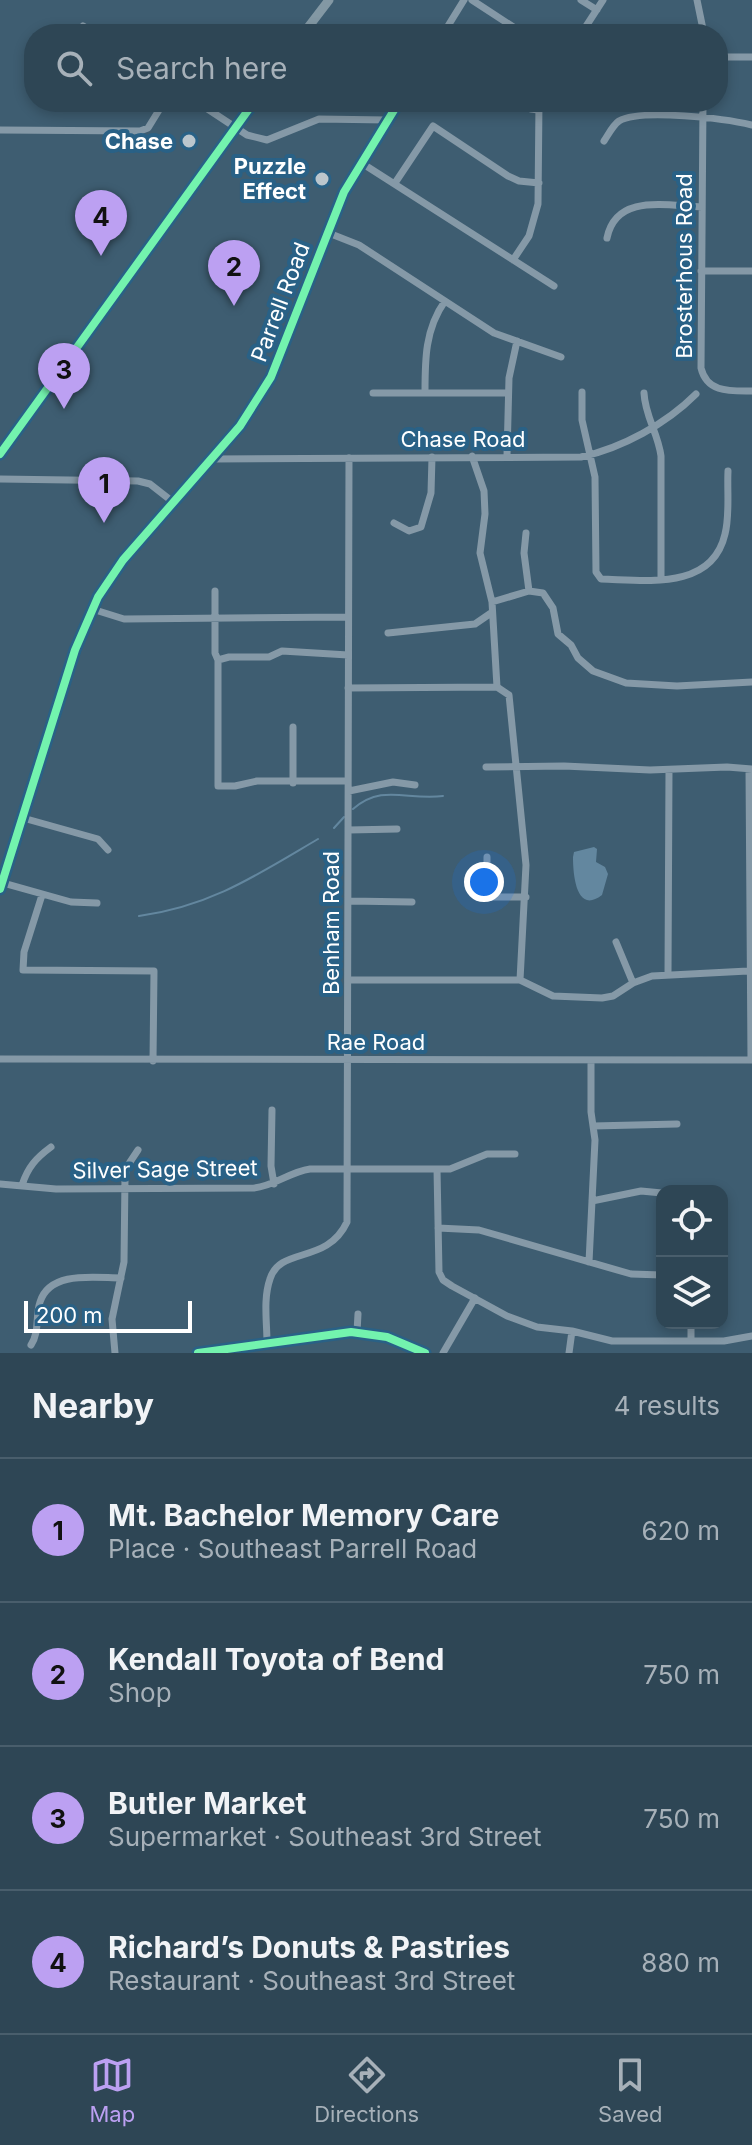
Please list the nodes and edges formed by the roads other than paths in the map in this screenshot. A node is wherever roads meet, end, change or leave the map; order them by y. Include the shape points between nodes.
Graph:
1 (329, 0) edge
2 (464, 0) edge
3 (472, 0) edge
4 (581, 0) edge
5 (603, 0) edge
6 (697, 0) edge
7 (597, 10) junction
8 (311, 24) edge
9 (449, 24) edge
10 (509, 24) edge
11 (588, 24) edge
12 (702, 24) edge
13 (728, 57) edge
14 (752, 57) edge
15 (158, 112) edge
16 (212, 112) edge
17 (247, 112) edge
18 (392, 112) edge
19 (539, 112) edge
20 (703, 112) edge
21 (703, 117) junction
22 (387, 120) junction
23 (752, 125) edge
24 (235, 128) junction
25 (0, 130) edge
26 (604, 141) dead end
27 (360, 162) junction
28 (395, 183) junction
29 (539, 183) junction
30 (702, 207) junction
31 (326, 232) junction
32 (607, 238) dead end
33 (513, 260) junction
34 (701, 271) junction
35 (752, 271) edge
36 (554, 286) dead end
37 (445, 301) junction
38 (517, 341) junction
39 (561, 357) dead end
40 (752, 391) edge
41 (425, 392) junction
42 (582, 392) dead end
43 (373, 393) dead end
44 (508, 393) junction
45 (644, 393) dead end
46 (696, 394) dead end
47 (652, 427) junction
48 (0, 454) edge
49 (507, 455) junction
50 (590, 455) junction
51 (472, 456) junction
52 (432, 457) junction
53 (349, 458) junction
54 (212, 459) junction
55 (728, 471) dead end
56 (0, 479) edge
57 (173, 502) junction
58 (394, 523) dead end
59 (526, 533) dead end
60 (661, 579) junction
61 (215, 591) dead end
62 (529, 591) junction
63 (492, 602) junction
64 (92, 609) junction
65 (491, 613) junction
66 (347, 617) junction
67 (215, 618) junction
68 (388, 633) dead end
69 (348, 655) junction
70 (218, 660) junction
71 (752, 682) edge
72 (497, 687) junction
73 (348, 688) junction
74 (293, 727) dead end
75 (486, 767) dead end
76 (516, 767) junction
77 (750, 769) edge
78 (669, 770) junction
79 (348, 781) junction
80 (293, 783) junction
81 (415, 785) dead end
82 (349, 791) junction
83 (23, 818) junction
84 (397, 829) dead end
85 (349, 830) junction
86 (108, 850) dead end
87 (487, 857) dead end
88 (1, 884) edge
89 (42, 895) junction
90 (526, 897) junction
91 (349, 901) junction
92 (412, 902) dead end
93 (97, 903) dead end
94 (616, 942) dead end
95 (748, 971) junction
96 (668, 974) junction
97 (349, 980) junction
98 (520, 980) junction
99 (633, 983) junction
100 (0, 1059) edge
101 (349, 1060) junction
102 (591, 1060) junction
103 (752, 1060) edge
104 (153, 1061) junction
105 (272, 1110) dead end
106 (677, 1124) dead end
107 (593, 1126) junction
108 (51, 1147) dead end
109 (138, 1150) dead end
110 (515, 1154) dead end
111 (349, 1169) junction
112 (437, 1169) junction
113 (0, 1184) edge
114 (274, 1184) junction
115 (22, 1185) junction
116 (125, 1189) junction
117 (656, 1192) edge
118 (592, 1201) junction
119 (438, 1228) junction
120 (589, 1262) junction
121 (656, 1275) edge
122 (121, 1278) junction
123 (475, 1298) junction
124 (358, 1314) dead end
125 (691, 1329) edge
126 (572, 1331) junction
127 (357, 1332) junction
128 (752, 1336) edge
129 (691, 1341) junction
130 (267, 1343) junction
131 (31, 1345) dead end
132 (115, 1353) edge
133 (198, 1353) edge
134 (425, 1353) edge
135 (443, 1353) edge
136 (569, 1353) edge

1 - 8 main road
2 - 9 street
3 - 10 street
4 - 7 street
5 - 7 street
6 - 12 street
7 - 11 street
13 - 14 street
15 - 25 street via 140,131
16 - 24 street
17 - 24 main road
18 - 22 street, Parrell Road
19 - 29 street
20 - 21 street, Brosterhous Road
21 - 23 street
21 - 26 street via 634,116 618,121
21 - 30 street, Brosterhous Road
22 - 24 street via 319,119 267,140
22 - 27 street, Parrell Road
24 - 48 main road
27 - 28 street
27 - 31 street, Parrell Road
28 - 29 street via 433,126 508,176
28 - 33 street
29 - 33 street via 536,220
30 - 32 street via 636,206 618,213
30 - 34 street, Brosterhous Road
31 - 37 street via 359,245
31 - 54 street, Parrell Road via 271,377
33 - 36 street
34 - 35 street
34 - 40 street, Brosterhous Road via 703,376 722,390
37 - 38 street via 494,333
37 - 41 street via 428,336
38 - 39 street
38 - 44 street
41 - 43 street
41 - 44 street
42 - 50 street
44 - 49 street
45 - 47 street
46 - 47 street, Chase Road
47 - 50 street, Chase Road
47 - 60 street via 661,456
49 - 50 street, Chase Road
49 - 51 street, Chase Road
50 - 60 street via 597,577
51 - 52 street, Chase Road
51 - 63 street via 484,491 480,553
52 - 53 street, Chase Road
52 - 58 street via 431,493 421,527 409,531
53 - 54 street, Chase Road
53 - 66 street, Benham Road
54 - 57 street, Parrell Road
55 - 60 street via 725,536 714,558 685,578
56 - 57 street via 138,481
57 - 64 street, Parrell Road via 116,569
59 - 62 street
61 - 67 street
62 - 63 street
62 - 71 street via 543,593 553,608 558,634 584,664 609,678 658,686
63 - 65 street
64 - 67 street via 124,619
64 - 83 street, Parrell Road
65 - 68 street via 475,624
65 - 72 street
66 - 67 street
66 - 69 street, Benham Road
67 - 70 street
69 - 70 street via 282,651 269,657
69 - 73 street, Benham Road
70 - 80 street via 218,786
72 - 73 street
72 - 76 street via 510,701
73 - 79 street, Benham Road
74 - 80 street
75 - 76 street
76 - 78 street
76 - 90 street
77 - 78 street
77 - 95 street
78 - 96 street
79 - 80 street
79 - 82 street, Benham Road
81 - 82 street via 393,782
82 - 85 street, Benham Road
83 - 86 street via 98,839
83 - 88 street, Parrell Road
84 - 85 street
85 - 91 street, Benham Road
87 - 90 street via 487,897
88 - 89 street
89 - 93 street
89 - 104 street via 23,970 154,971
90 - 98 street
91 - 92 street
91 - 97 street, Benham Road
94 - 99 street
95 - 96 street
95 - 103 street
96 - 99 street
97 - 98 street
97 - 101 street, Benham Road
98 - 99 street via 553,996 602,998
100 - 104 street, Rae Road
101 - 102 street, Rae Road
101 - 104 street, Rae Road
101 - 111 street, Benham Road
102 - 103 street, Rae Road
102 - 107 street
105 - 114 street
106 - 107 street
107 - 118 street
108 - 115 street via 35,1160
109 - 116 street via 128,1165
110 - 112 street, Silver Sage Street via 487,1154 462,1166
111 - 112 street, Silver Sage Street
111 - 114 street, Silver Sage Street via 297,1171
111 - 130 street, Benham Road via 347,1222 341,1235 318,1251 280,1263 271,1274
112 - 119 street
113 - 115 street, Silver Sage Street
114 - 116 street, Silver Sage Street
115 - 116 street, Silver Sage Street
116 - 122 street
117 - 118 street
118 - 120 street
119 - 120 street via 479,1230
119 - 123 street via 443,1280
120 - 121 street
122 - 131 street via 74,1278 54,1285 40,1301
122 - 132 street via 112,1319
123 - 126 street via 524,1324
123 - 135 street
124 - 127 street
125 - 129 street
126 - 129 street via 612,1341
126 - 136 street
127 - 130 main road
127 - 134 main road via 389,1337
128 - 129 street
130 - 133 main road

